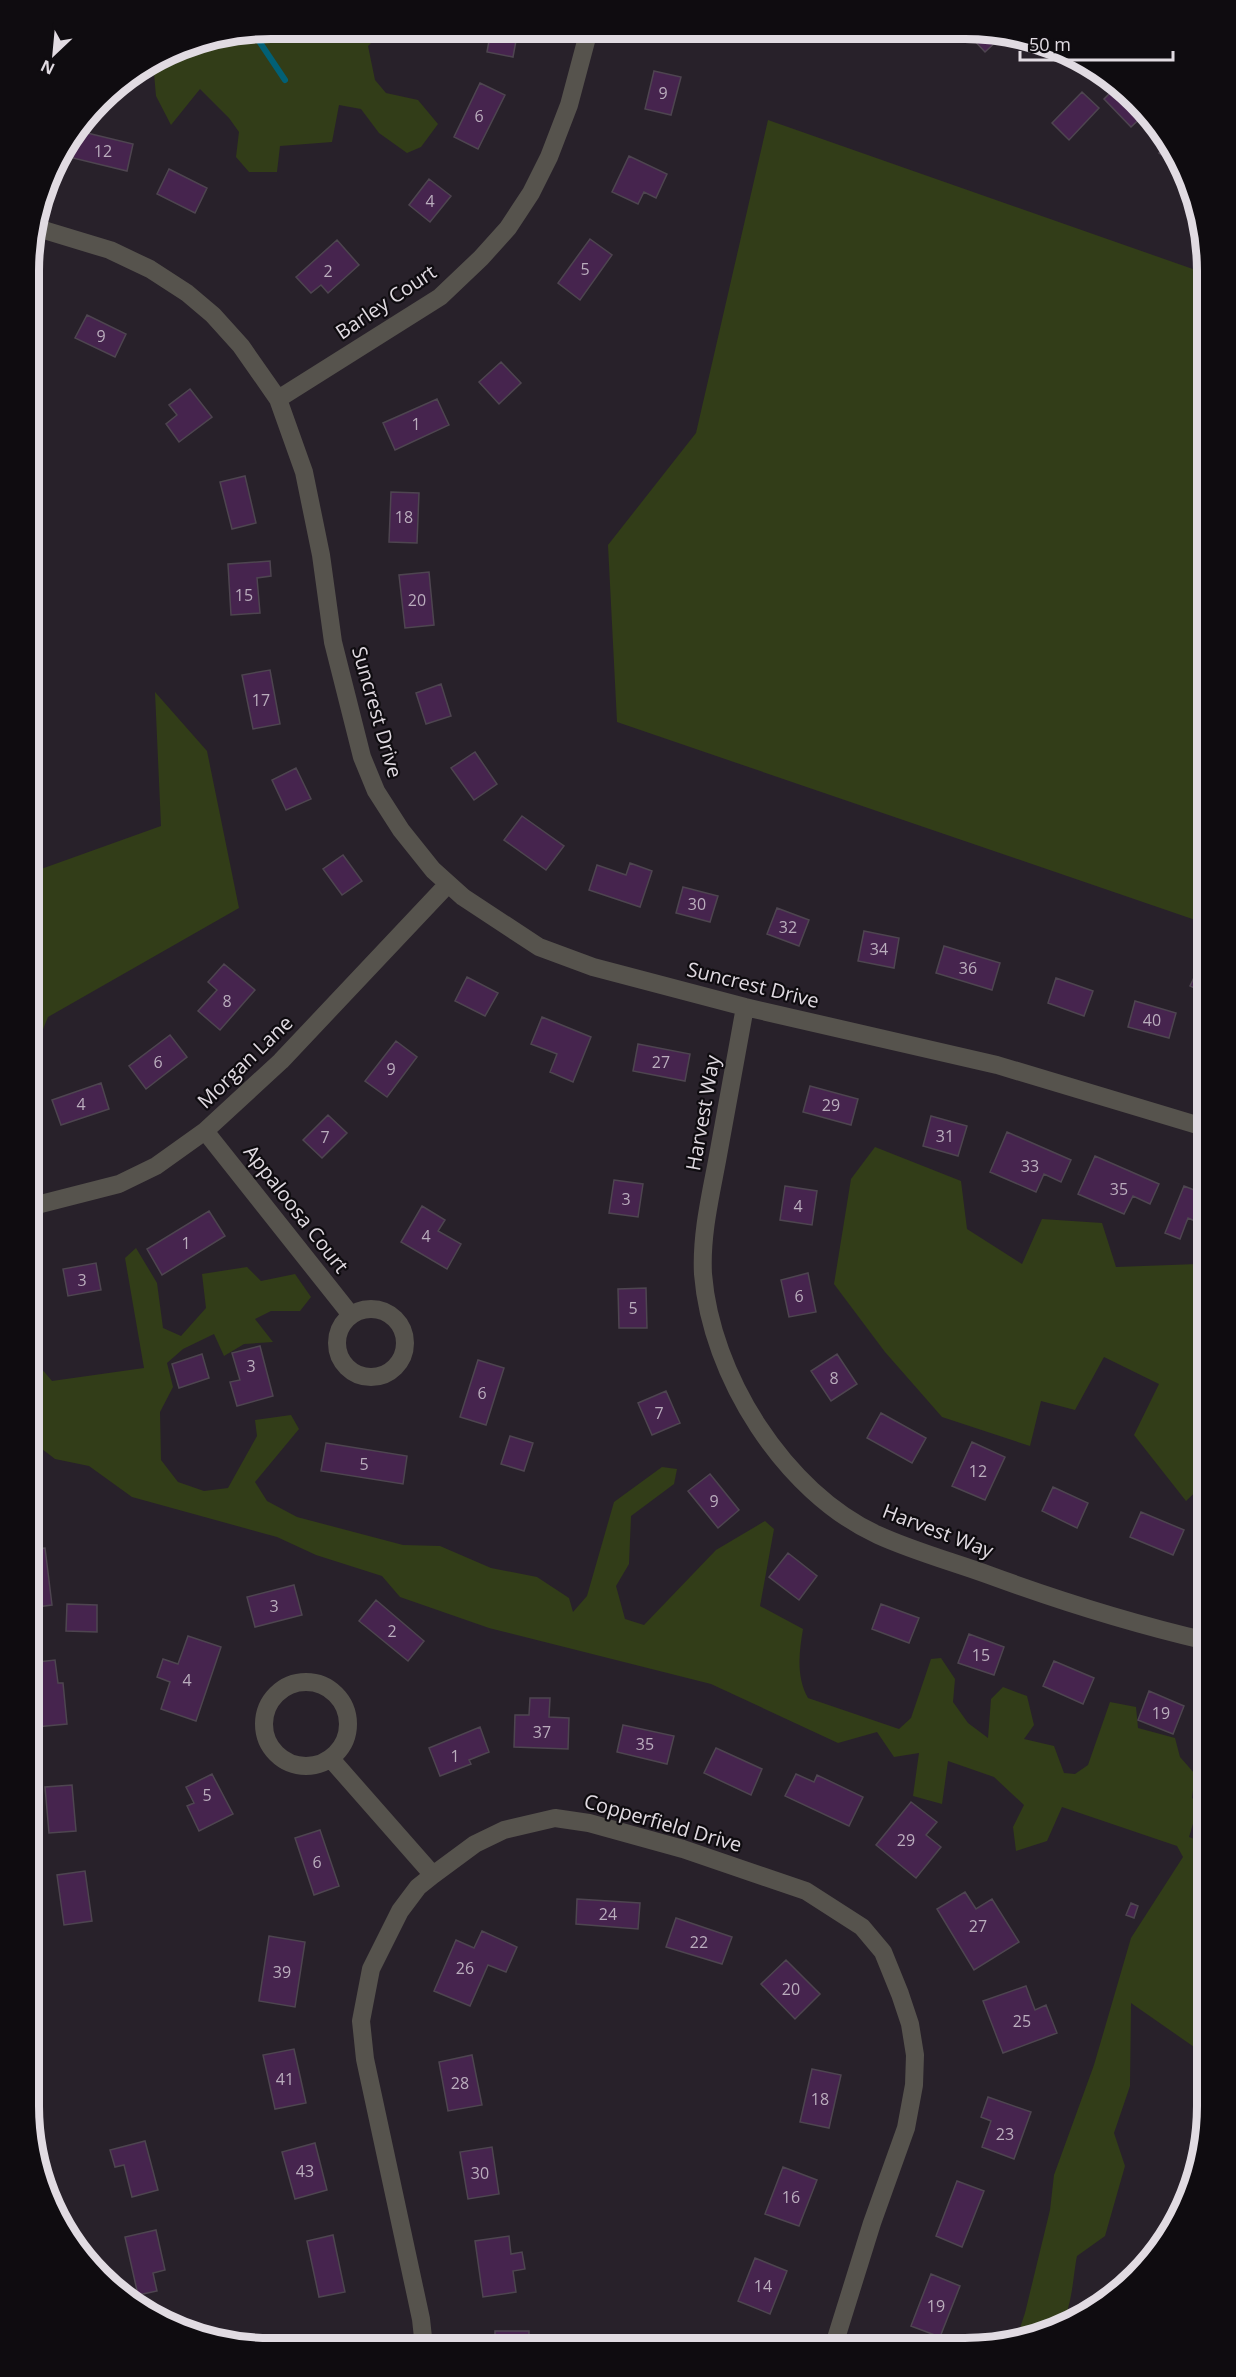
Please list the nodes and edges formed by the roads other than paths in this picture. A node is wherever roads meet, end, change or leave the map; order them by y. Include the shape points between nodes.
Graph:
1 (587, 39) edge
2 (42, 230) edge
3 (279, 399) junction
4 (448, 884) junction
5 (745, 1007) junction
6 (1197, 1125) edge
7 (205, 1131) junction
8 (39, 1205) edge
9 (351, 1315) dead end
10 (1197, 1638) edge
11 (331, 1759) junction
12 (433, 1875) junction
13 (423, 2338) edge
14 (835, 2338) edge

1 - 3 street, Barley Court via 569,105 549,157 508,228 440,297
2 - 3 street, Suncrest Drive via 110,250 187,293 242,346
3 - 4 street, Suncrest Drive via 304,472 333,642 362,757 376,791 401,830
4 - 5 street, Suncrest Drive via 539,946 593,967
4 - 7 street, Morgan Lane via 281,1061
5 - 6 street, Suncrest Drive via 997,1065
5 - 10 street, Harvest Way via 705,1228 703,1274 717,1347 755,1422 781,1458 812,1490 877,1535 1040,1594
7 - 8 street, Morgan Lane via 156,1166 119,1184
7 - 9 street, Appaloosa Court
11 - 11 street via 346,1736 348,1722 338,1697 328,1688 308,1682 288,1686 276,1694 264,1718 264,1732 274,1751 291,1763 304,1766
11 - 12 street
12 - 13 street, Copperfield Drive via 400,1911 371,1969 361,2021 365,2059
12 - 14 street, Copperfield Drive via 475,1844 504,1830 555,1818 589,1823 683,1849 806,1891 862,1927 883,1952 900,1994 915,2055 915,2085 906,2128

